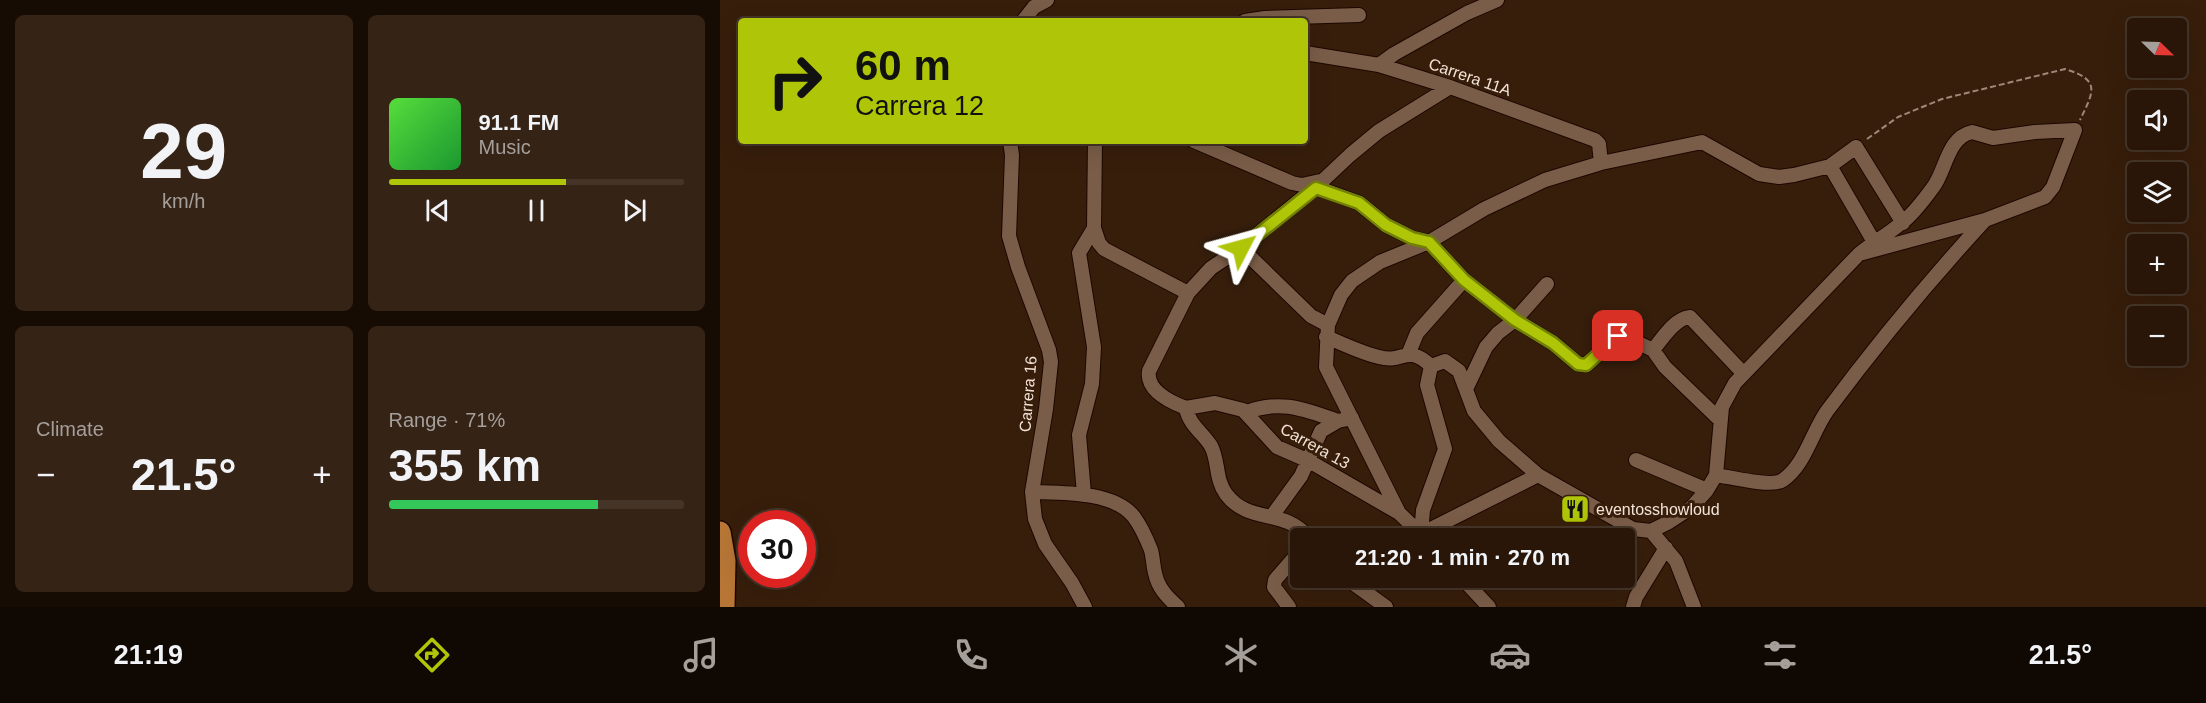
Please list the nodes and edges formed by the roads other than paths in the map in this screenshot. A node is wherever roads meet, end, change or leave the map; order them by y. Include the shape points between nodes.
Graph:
1 (1047, 0) edge
2 (1497, 0) edge
3 (1359, 15) dead end
4 (1026, 18) edge
5 (1265, 18) edge
6 (1308, 53) edge
7 (1379, 65) junction
8 (1450, 87) junction
9 (1010, 144) edge
10 (1095, 144) edge
11 (1201, 144) edge
12 (1601, 163) junction
13 (1830, 166) junction
14 (1319, 184) junction
15 (1985, 220) junction
16 (1903, 223) junction
17 (1094, 228) junction
18 (1429, 242) junction
19 (1874, 242) junction
20 (1241, 248) junction
21 (1859, 254) junction
22 (1464, 280) junction
23 (1547, 284) dead end
24 (1188, 292) junction
25 (1515, 320) junction
26 (1327, 331) junction
27 (1653, 350) junction
28 (1408, 355) junction
29 (1431, 366) junction
30 (1743, 373) junction
31 (1467, 387) junction
32 (1185, 408) junction
33 (1247, 412) junction
34 (1352, 418) junction
35 (1720, 420) junction
36 (1338, 421) junction
37 (1636, 460) dead end
38 (1309, 461) junction
39 (1538, 475) junction
40 (1716, 475) junction
41 (1707, 490) junction
42 (1032, 492) junction
43 (1084, 494) junction
44 (1399, 513) junction
45 (1272, 516) junction
46 (1298, 528) edge
47 (1415, 528) edge
48 (1423, 528) edge
49 (1438, 528) edge
50 (1651, 531) junction
51 (720, 532) edge
52 (1666, 548) junction
53 (1290, 563) edge
54 (1360, 588) edge
55 (1471, 588) edge
56 (724, 607) edge
57 (1085, 607) edge
58 (1178, 607) edge
59 (1289, 607) edge
60 (1386, 607) edge
61 (1489, 607) edge
62 (1633, 607) edge
63 (1694, 607) edge

1 - 4 street
2 - 7 street
3 - 5 street
6 - 7 street, Carrera 11A
7 - 8 street, Carrera 11A
8 - 12 street, Carrera 11A via 1595,140
8 - 14 street via 1380,131
9 - 42 street, Carrera 16 via 1009,236 1051,362
10 - 17 street
11 - 14 street via 1292,183
12 - 13 street via 1702,142 1759,174 1779,177
12 - 18 street via 1545,180 1484,209
13 - 16 street via 1856,147
13 - 19 street
14 - 18 street via 1359,203 1386,225
14 - 20 street
15 - 16 street via 2045,197 2053,187 2075,130 1993,138 1976,132 1965,134 1953,146 1933,188
15 - 21 street
15 - 40 street via 1933,276 1826,413 1798,463 1783,481 1768,483
16 - 19 street
17 - 24 street via 1104,249
17 - 43 street via 1079,253 1094,347 1092,384 1079,435
18 - 22 street
18 - 26 street via 1380,262 1352,281 1341,295
19 - 21 street
20 - 24 street via 1211,268
20 - 26 street
21 - 30 street
22 - 25 street
22 - 28 street via 1417,333
23 - 25 street
24 - 32 street via 1148,378 1157,392
25 - 27 street via 1578,364 1586,365 1618,336
25 - 31 street via 1486,347
26 - 28 street via 1381,358
26 - 34 street via 1326,367
27 - 30 street via 1682,319 1690,317
27 - 35 street via 1665,368
28 - 29 street via 1422,358
29 - 31 street via 1445,361 1459,371
29 - 48 street via 1427,385 1445,449 1423,510
30 - 35 street via 1727,396
31 - 39 street via 1478,417
32 - 33 street via 1215,403
32 - 45 street via 1210,445 1227,495 1248,512
33 - 36 street via 1279,405 1298,407
33 - 38 street, Carrera 13 via 1273,445
34 - 36 street
34 - 44 street
35 - 40 street
36 - 38 street via 1321,431
37 - 41 street
38 - 44 street, Carrera 13
38 - 45 street
39 - 49 street
39 - 50 street via 1633,529
40 - 41 street
41 - 50 street via 1692,507
42 - 43 street
42 - 57 street, Carrera 16 via 1035,519 1045,544
43 - 58 street via 1118,505 1134,517 1151,551 1155,576 1163,593
44 - 47 street, Carrera 13
45 - 46 street
50 - 52 street
51 - 56 highway via 725,561
52 - 62 street
52 - 63 street via 1681,569
53 - 59 street via 1274,586
54 - 60 street
55 - 61 street

